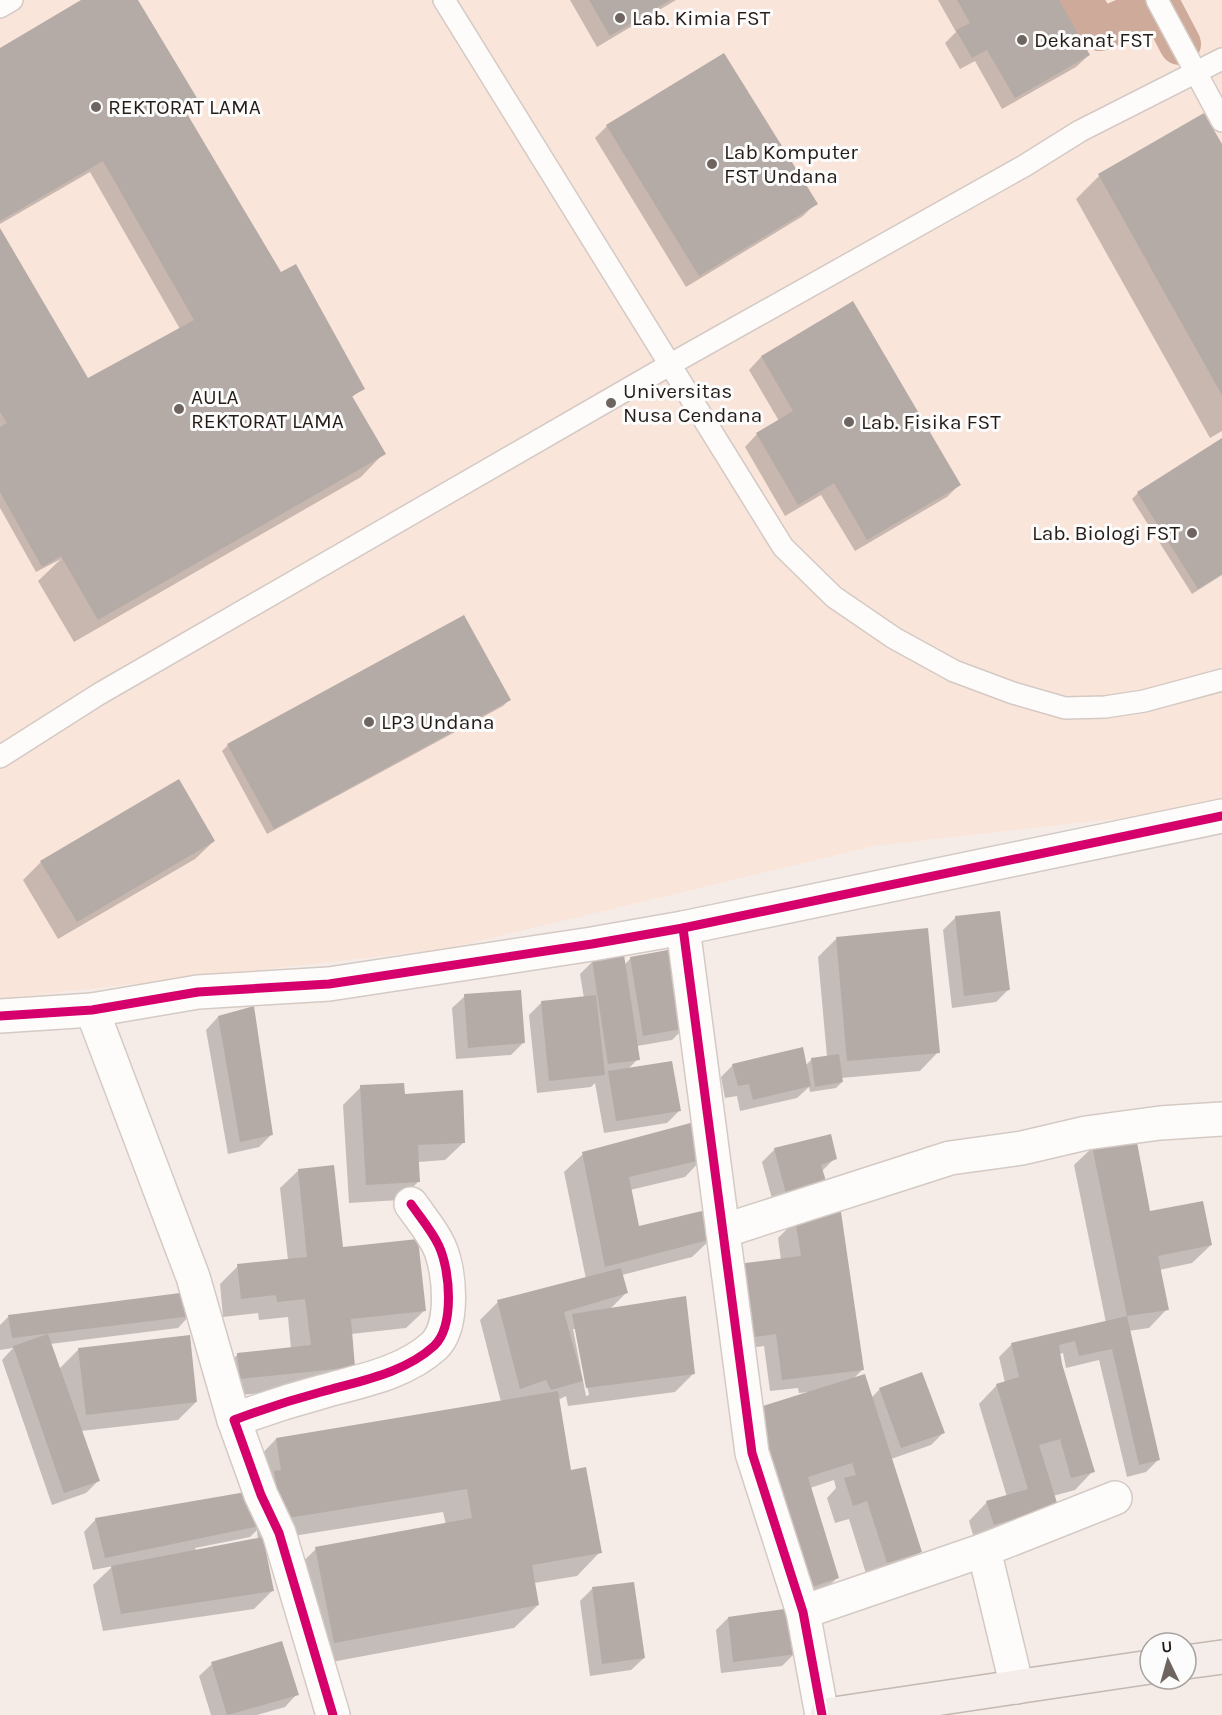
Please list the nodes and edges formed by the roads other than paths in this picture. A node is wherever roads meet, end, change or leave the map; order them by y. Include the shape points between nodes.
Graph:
1 (12, 0) edge
2 (444, 0) edge
3 (1157, 0) edge
4 (0, 7) edge
5 (1222, 59) edge
6 (1197, 73) junction
7 (1222, 122) edge
8 (671, 364) junction
9 (1222, 680) edge
10 (0, 757) edge
11 (1222, 816) edge
12 (683, 928) junction
13 (92, 1010) junction
14 (0, 1016) edge
15 (1222, 1119) edge
16 (411, 1204) dead end
17 (723, 1231) junction
18 (234, 1420) junction
19 (1116, 1498) dead end
20 (984, 1550) junction
21 (803, 1612) junction
22 (1222, 1657) edge
23 (1198, 1660) edge
24 (1138, 1669) edge
25 (1017, 1687) junction
26 (333, 1715) edge
27 (822, 1715) edge
28 (827, 1715) edge

1 - 4 lane
2 - 8 lane
3 - 6 lane
5 - 6 lane
6 - 7 lane
6 - 8 lane via 1080,131
8 - 9 lane via 783,547 834,597 894,638 954,671 1065,708 1144,701
8 - 10 lane via 99,694
11 - 12 street
12 - 13 street via 328,984 198,992
12 - 17 street
13 - 14 street
13 - 18 street via 193,1277
15 - 17 street via 1096,1132 950,1158
16 - 18 street via 439,1246 449,1287 445,1328 436,1344 386,1374
17 - 21 street via 752,1453
18 - 26 street via 279,1533
19 - 20 street
20 - 21 street
20 - 25 street
21 - 27 street
22 - 23 highway
24 - 25 highway
25 - 28 highway

